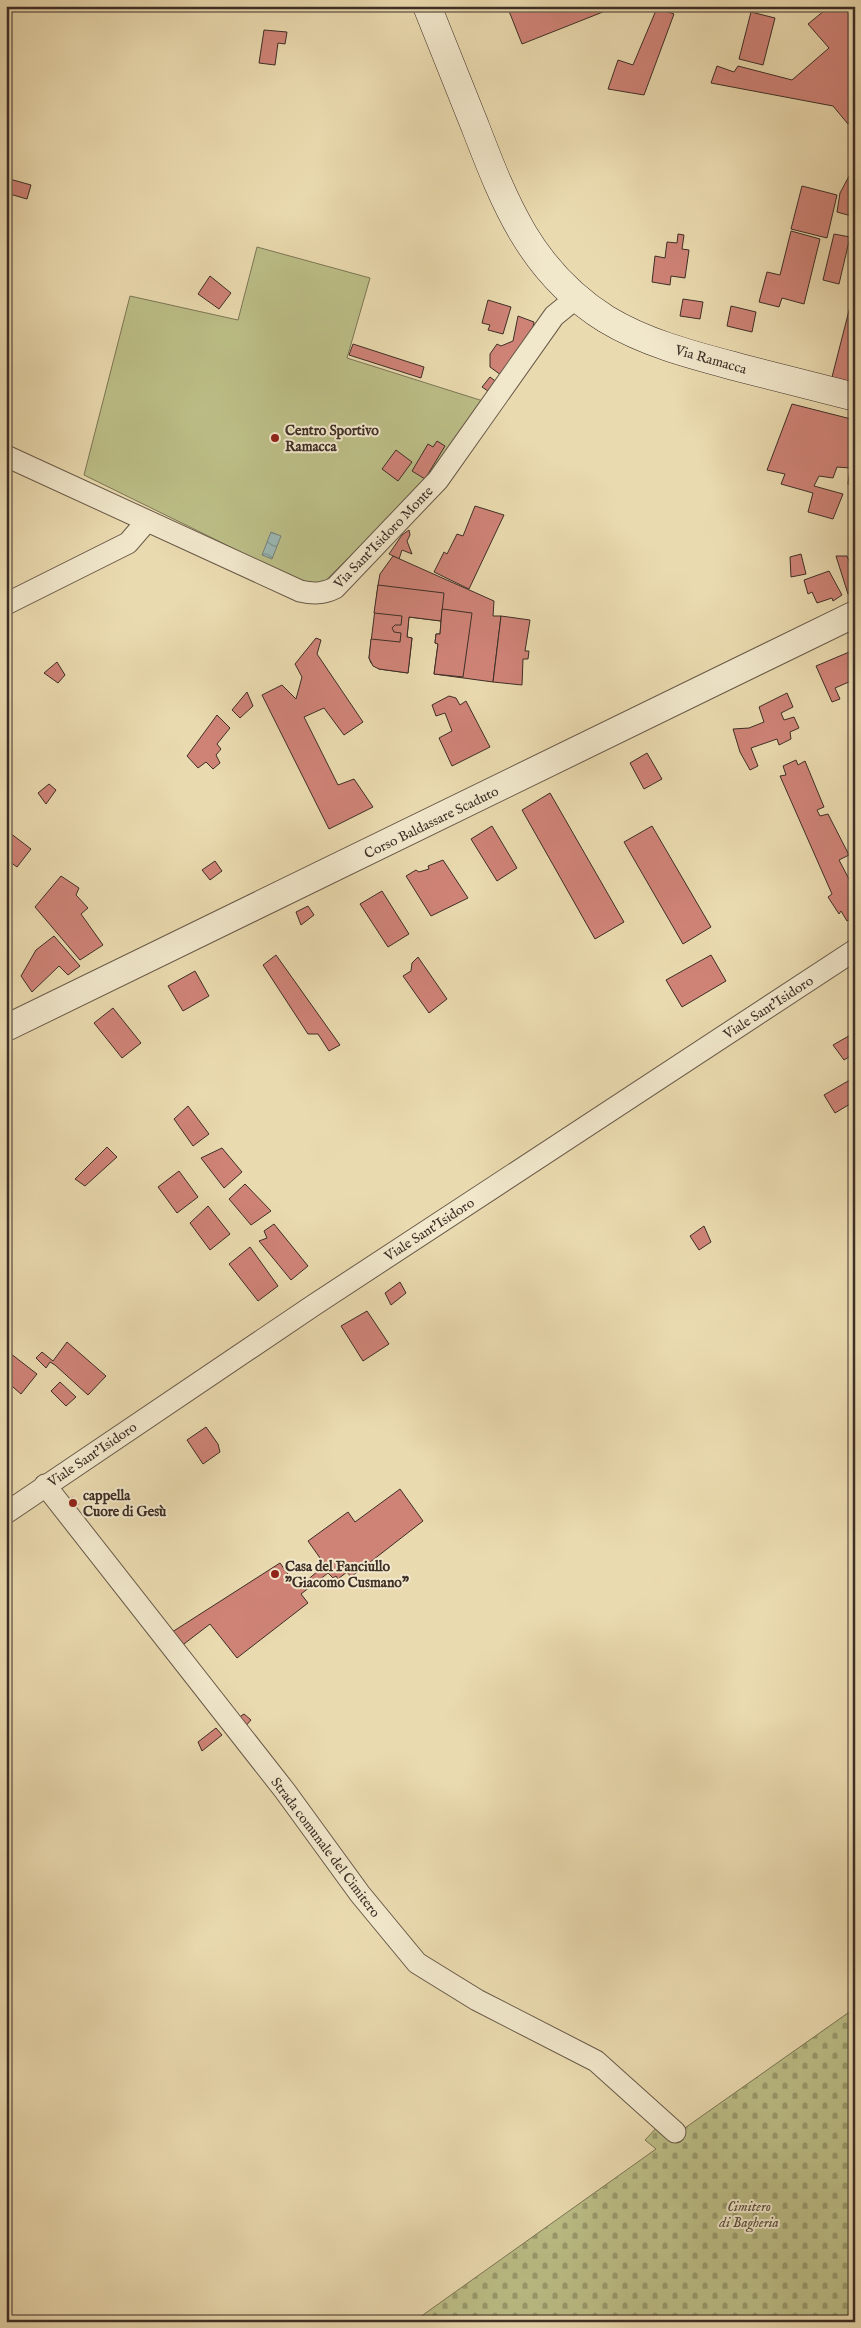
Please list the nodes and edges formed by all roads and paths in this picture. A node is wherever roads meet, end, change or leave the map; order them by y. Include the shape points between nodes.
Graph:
1 (427, 6) edge
2 (576, 298) junction
3 (855, 397) edge
4 (6, 456) edge
5 (147, 521) junction
6 (6, 604) edge
7 (855, 614) edge
8 (855, 950) edge
9 (6, 1028) edge
10 (45, 1485) junction
11 (6, 1513) edge
12 (675, 2132) dead end

1 - 2 main road, Via Ramacca via 504,201 529,243
2 - 3 main road, Via Ramacca via 607,320 691,355
2 - 5 street, Via Sant'Isidoro Monte via 554,316 438,480 335,588 326,593 300,591
4 - 5 street, Via Sant'Isidoro Monte
5 - 6 street via 128,543
7 - 9 street, Corso Baldassare Scaduto
8 - 10 street, Viale Sant'Isidoro
10 - 11 street, Viale Sant'Isidoro
10 - 12 street, Strada comunale del Cimitero via 285,1791 360,1894 417,1963 477,2000 596,2061

